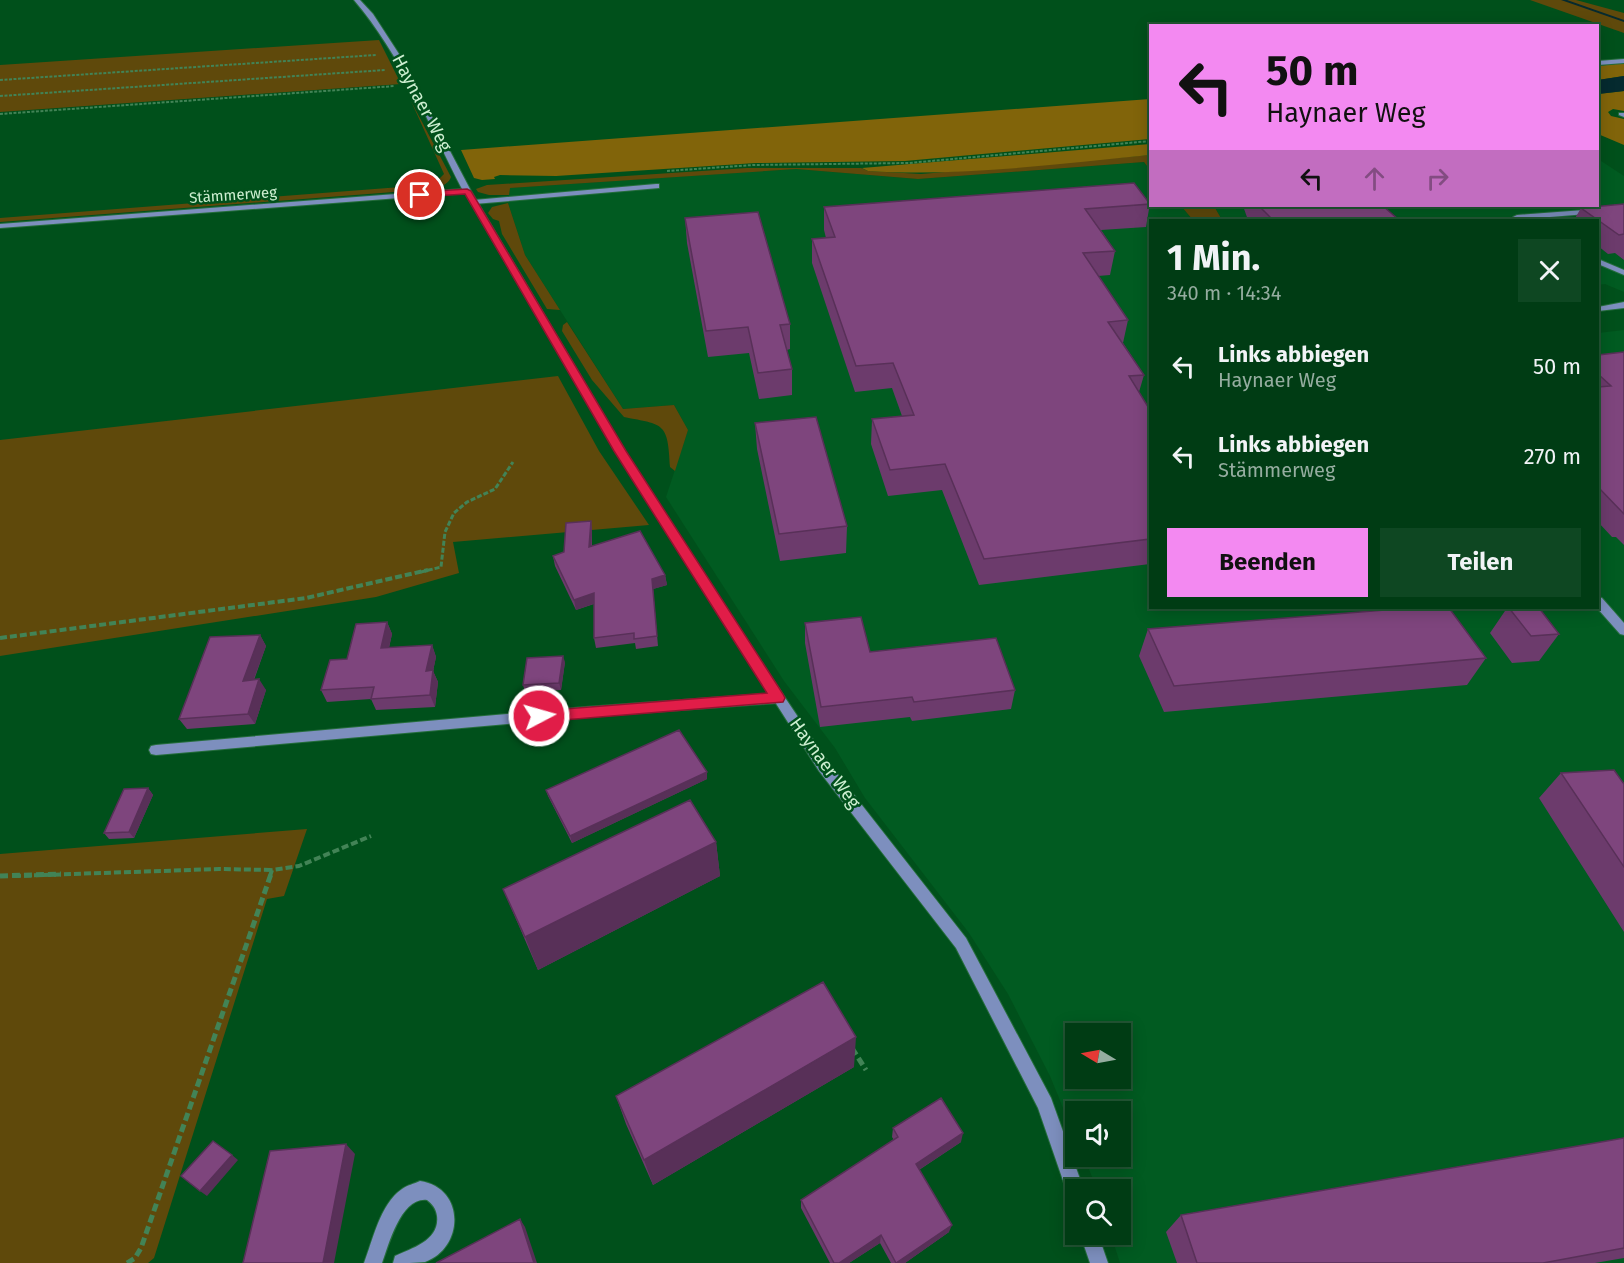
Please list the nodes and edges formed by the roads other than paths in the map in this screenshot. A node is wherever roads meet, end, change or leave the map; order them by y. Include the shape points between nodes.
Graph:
1 (357, 0) edge
2 (1624, 61) edge
3 (1599, 63) edge
4 (656, 186) dead end
5 (471, 197) junction
6 (1624, 209) edge
7 (1520, 219) edge
8 (0, 226) edge
9 (1599, 261) edge
10 (1624, 273) edge
11 (1599, 301) edge
12 (1624, 304) edge
13 (1599, 309) edge
14 (1599, 603) edge
15 (1624, 631) edge
16 (778, 698) junction
17 (156, 750) dead end
18 (1071, 1179) edge
19 (1093, 1245) edge
20 (373, 1263) edge
21 (402, 1263) edge
22 (1099, 1263) edge

1 - 5 street, Haynaer Weg via 396,54
2 - 3 street
4 - 5 street, Stämmerweg
5 - 8 street, Stämmerweg
5 - 16 street, Haynaer Weg via 620,451
6 - 7 street via 1517,217
9 - 10 street
11 - 12 street
12 - 13 street
14 - 15 street
16 - 17 street
16 - 18 street, Haynaer Weg via 824,766 961,943 1045,1104
19 - 22 street
20 - 21 street via 397,1207 409,1194 427,1190 437,1194 446,1207 445,1227 435,1245

